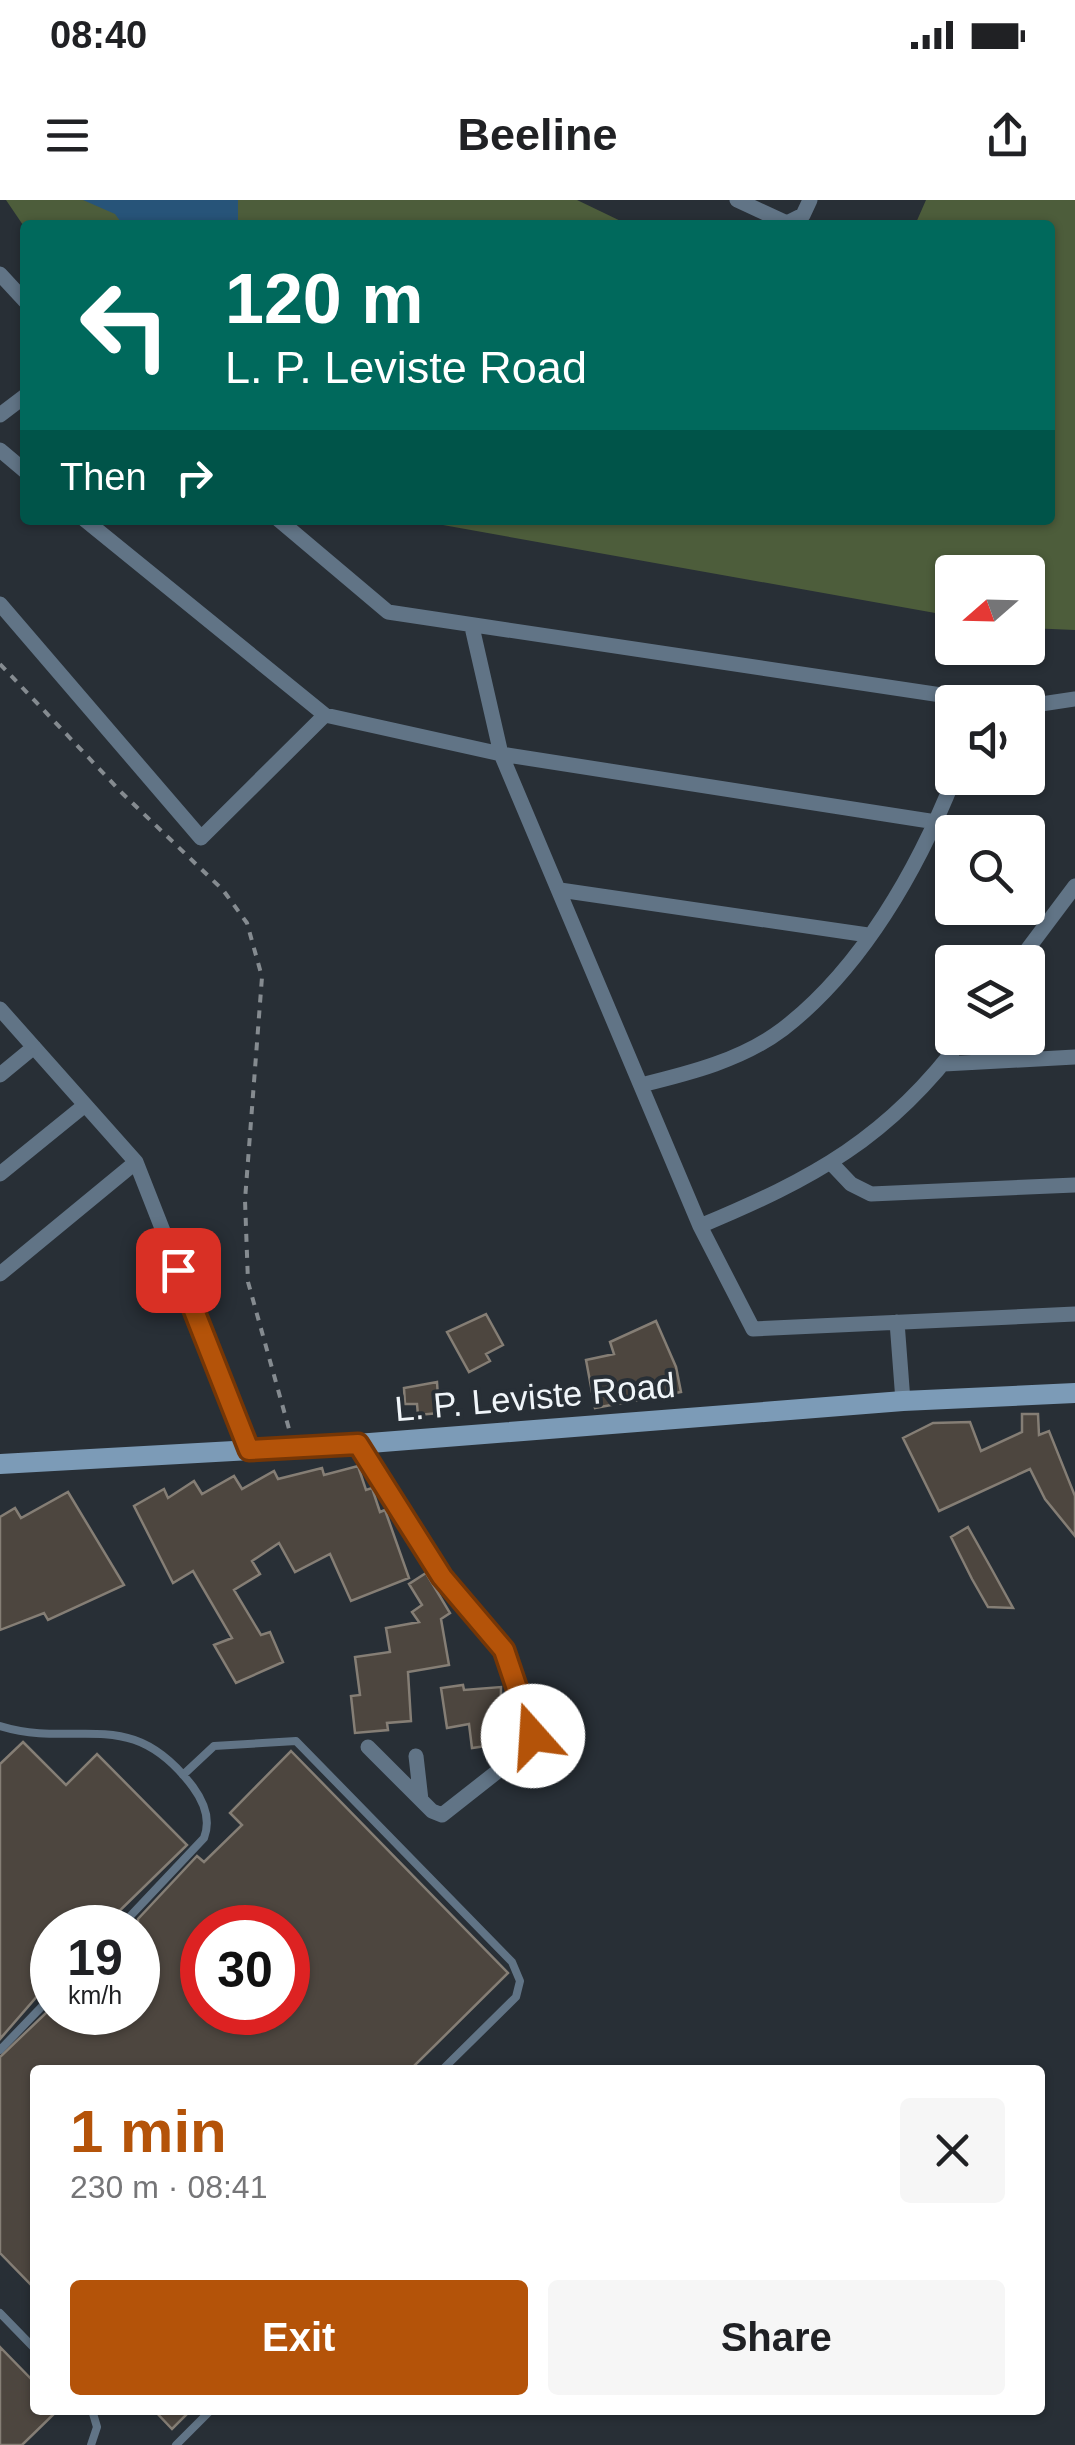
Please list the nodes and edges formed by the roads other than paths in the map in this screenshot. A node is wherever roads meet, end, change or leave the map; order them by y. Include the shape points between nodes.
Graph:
1 (737, 200) edge
2 (810, 200) edge
3 (780, 220) edge
4 (793, 220) edge
5 (0, 274) edge
6 (20, 295) edge
7 (20, 400) edge
8 (0, 415) edge
9 (0, 450) edge
10 (20, 467) edge
11 (92, 525) edge
12 (284, 525) edge
13 (0, 604) edge
14 (472, 627) junction
15 (935, 696) edge
16 (1075, 698) edge
17 (1045, 703) edge
18 (325, 716) junction
19 (501, 754) junction
20 (935, 822) edge
21 (935, 824) edge
22 (1075, 886) edge
23 (560, 890) junction
24 (868, 934) junction
25 (1031, 945) edge
26 (0, 1009) edge
27 (34, 1047) junction
28 (951, 1055) edge
29 (1075, 1057) edge
30 (944, 1064) junction
31 (0, 1075) edge
32 (641, 1084) junction
33 (86, 1105) junction
34 (136, 1162) junction
35 (833, 1165) junction
36 (0, 1174) edge
37 (1075, 1185) edge
38 (700, 1226) junction
39 (0, 1274) edge
40 (1075, 1314) edge
41 (897, 1322) junction
42 (1075, 1393) edge
43 (903, 1401) junction
44 (358, 1444) junction
45 (249, 1450) junction
46 (0, 1464) edge
47 (0, 1726) edge
48 (368, 1747) dead end
49 (416, 1756) dead end
50 (183, 1775) junction
51 (421, 1800) junction
52 (142, 1905) edge
53 (30, 2019) edge
54 (0, 2050) edge
55 (447, 2065) edge
56 (0, 2313) edge
57 (30, 2344) edge
58 (93, 2415) edge
59 (206, 2415) edge
60 (91, 2445) edge
61 (176, 2445) edge

1 - 3 street
2 - 4 street
5 - 6 street
7 - 8 street
9 - 10 street
11 - 18 street
12 - 14 street via 388,612
13 - 18 street via 201,838
14 - 15 street
14 - 19 street
16 - 17 street
18 - 19 street
19 - 20 street
19 - 23 street
21 - 24 street
22 - 25 street
23 - 24 street
23 - 32 street
24 - 32 street via 834,981 781,1030 708,1069
26 - 27 street
27 - 31 street
27 - 33 street
28 - 30 street
29 - 30 street
30 - 35 street via 893,1118
32 - 38 street
33 - 34 street
33 - 36 street
34 - 39 street
34 - 45 street
35 - 37 street via 871,1194
35 - 38 street
38 - 41 street via 753,1329
40 - 41 street
41 - 43 street
42 - 43 main road, L. P. Leviste Road
43 - 44 main road, L. P. Leviste Road
44 - 45 main road, L. P. Leviste Road
44 - 51 street via 442,1577 504,1650 533,1728 530,1744 451,1812 436,1814
45 - 46 main road, L. P. Leviste Road
47 - 50 lane via 130,1737
48 - 51 street
49 - 51 street
50 - 52 lane via 205,1808 207,1830 198,1848
50 - 55 lane via 214,1746 296,1741 512,1962 520,1981 516,1997
53 - 54 lane
56 - 57 lane
58 - 60 lane
59 - 61 lane

